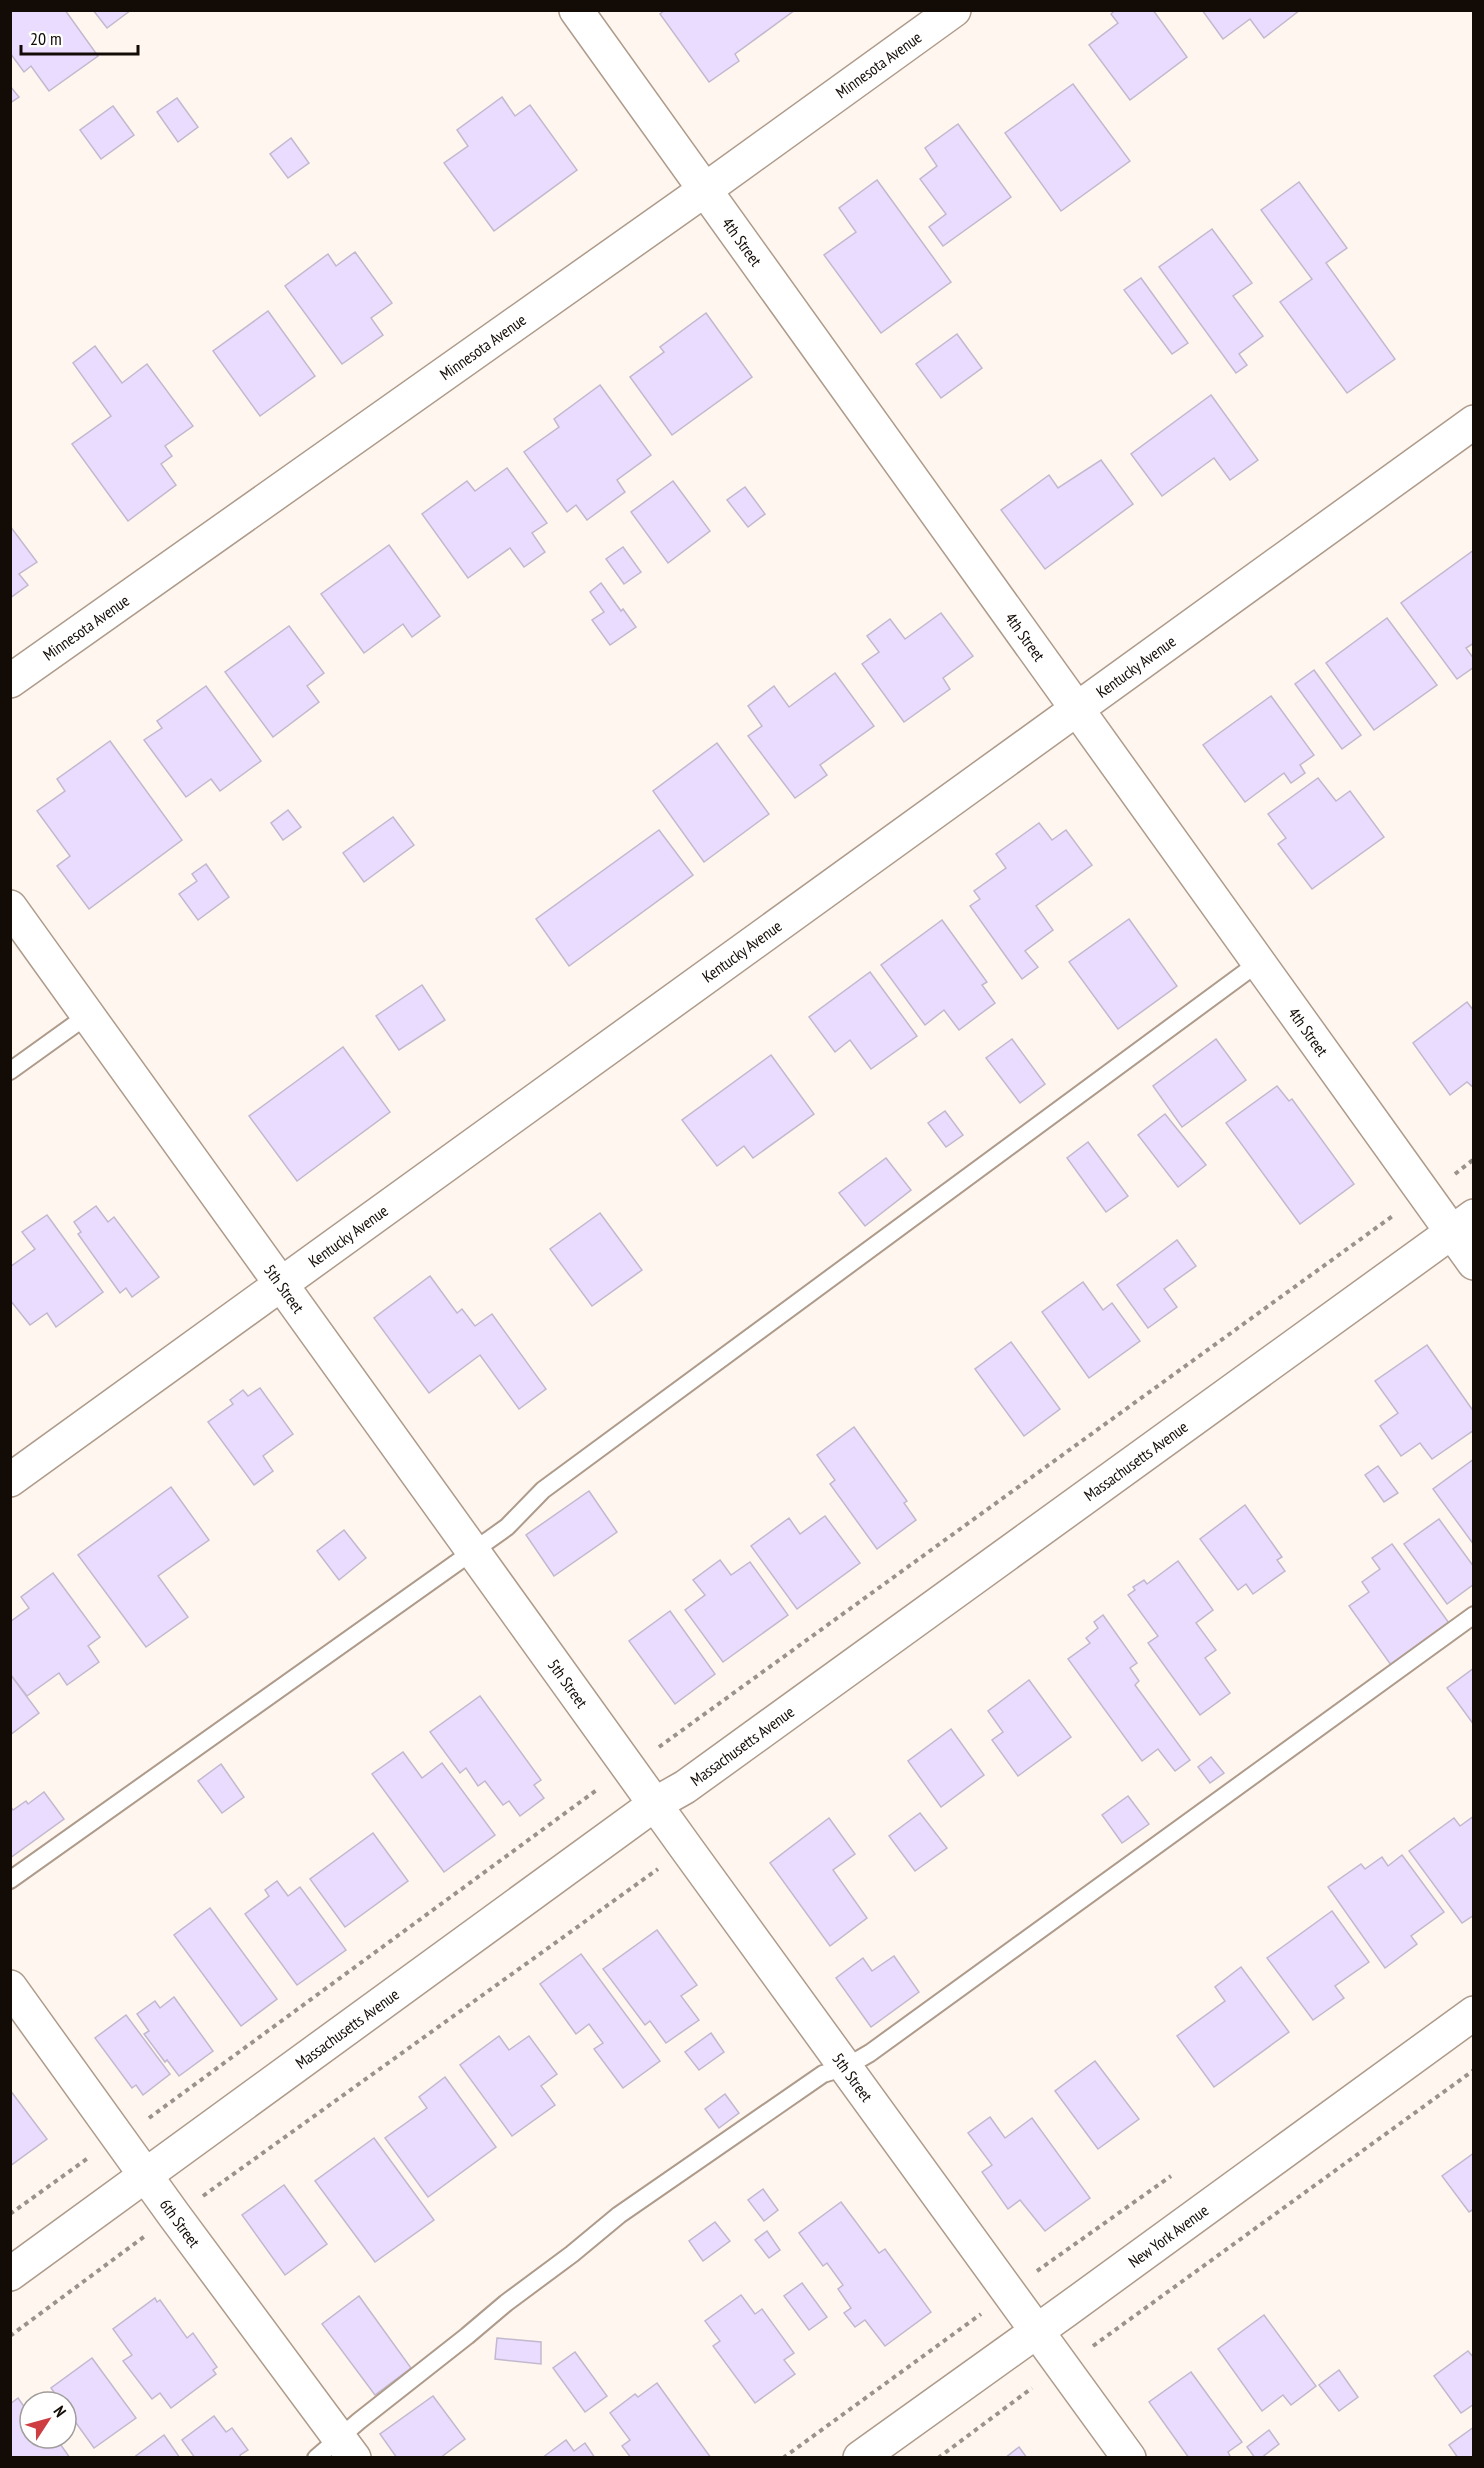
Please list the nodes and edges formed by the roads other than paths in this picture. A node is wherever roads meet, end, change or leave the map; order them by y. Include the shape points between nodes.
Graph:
1 (576, 10) edge
2 (954, 10) edge
3 (706, 189) junction
4 (1473, 422) edge
5 (10, 681) edge
6 (1077, 710) junction
7 (10, 907) edge
8 (1258, 963) junction
9 (88, 1015) junction
10 (10, 1071) edge
11 (1462, 1224) edge
12 (1473, 1263) edge
13 (281, 1286) junction
14 (10, 1480) edge
15 (473, 1550) junction
16 (1473, 1615) edge
17 (655, 1804) junction
18 (10, 1880) edge
19 (10, 1987) edge
20 (1473, 2013) edge
21 (846, 2067) junction
22 (148, 2176) junction
23 (10, 2274) edge
24 (1037, 2330) junction
25 (337, 2451) edge
26 (860, 2457) edge
27 (1129, 2457) edge

1 - 3 street, 4th Street
2 - 3 street, Minnesota Avenue
3 - 5 street, Minnesota Avenue
3 - 6 street, 4th Street
4 - 6 street, Kentucky Avenue
6 - 8 street, 4th Street
6 - 13 street, Kentucky Avenue
7 - 9 street, 5th Street
8 - 11 street, 4th Street
8 - 15 lane via 543,1490 507,1527
9 - 10 lane
9 - 13 street, 5th Street
11 - 12 street, 4th Street
11 - 17 street, Massachusetts Avenue via 695,1780
13 - 14 street, Kentucky Avenue
13 - 15 street, 5th Street
15 - 17 street, 5th Street
15 - 18 lane
16 - 21 lane
17 - 21 street, 5th Street
17 - 22 street, Massachusetts Avenue
19 - 22 street, 6th Street
20 - 24 street, New York Avenue
21 - 24 street, 5th Street
21 - 25 lane via 823,2074 619,2215 359,2421
22 - 23 street, Massachusetts Avenue
22 - 25 street, 6th Street
24 - 26 street, New York Avenue
24 - 27 street, 5th Street

